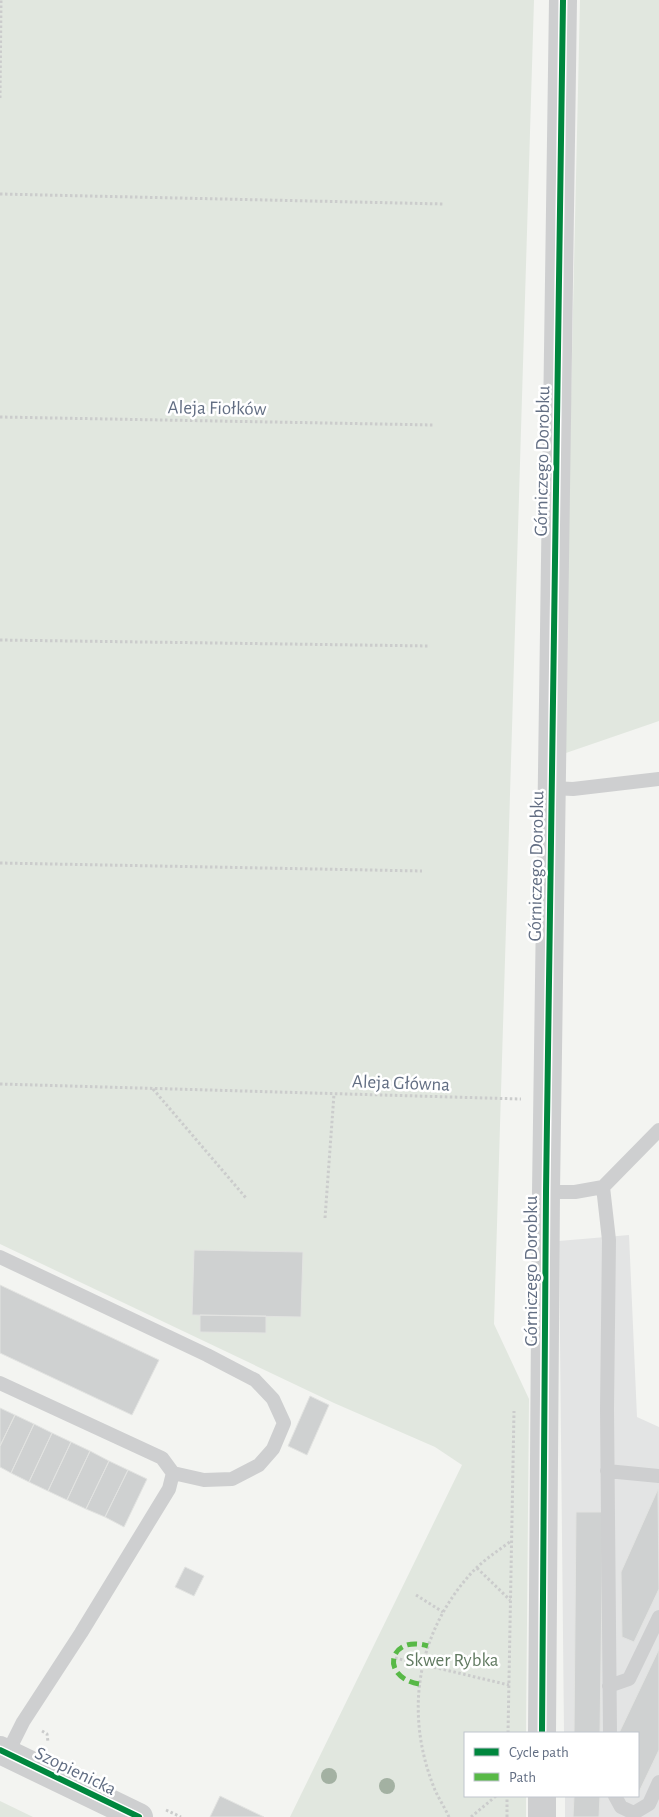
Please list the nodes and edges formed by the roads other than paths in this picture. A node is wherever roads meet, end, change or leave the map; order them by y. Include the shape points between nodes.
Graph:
1 (563, 0) edge
2 (659, 779) edge
3 (551, 788) junction
4 (659, 1130) edge
5 (603, 1187) junction
6 (546, 1192) junction
7 (0, 1257) edge
8 (0, 1383) edge
9 (607, 1471) junction
10 (173, 1473) junction
11 (659, 1476) edge
12 (659, 1616) edge
13 (609, 1686) junction
14 (542, 1732) edge
15 (610, 1732) edge
16 (4, 1752) edge
17 (659, 1782) edge
18 (542, 1797) edge
19 (616, 1797) edge
20 (139, 1817) edge
21 (542, 1817) edge

1 - 3 street, Górniczego Dorobku
2 - 3 lane via 573,789
3 - 6 street, Górniczego Dorobku
4 - 5 lane
5 - 6 lane via 575,1192
5 - 9 lane via 609,1240
6 - 14 street, Górniczego Dorobku
7 - 10 lane via 255,1380 273,1399 284,1423 273,1449 259,1465 232,1479 204,1480
8 - 10 lane via 162,1458
9 - 11 lane
9 - 13 lane
10 - 16 lane via 169,1489
12 - 13 lane via 629,1680
13 - 15 lane
16 - 20 street, Szopienicka
17 - 19 lane via 649,1804 634,1812 621,1807
18 - 21 street

